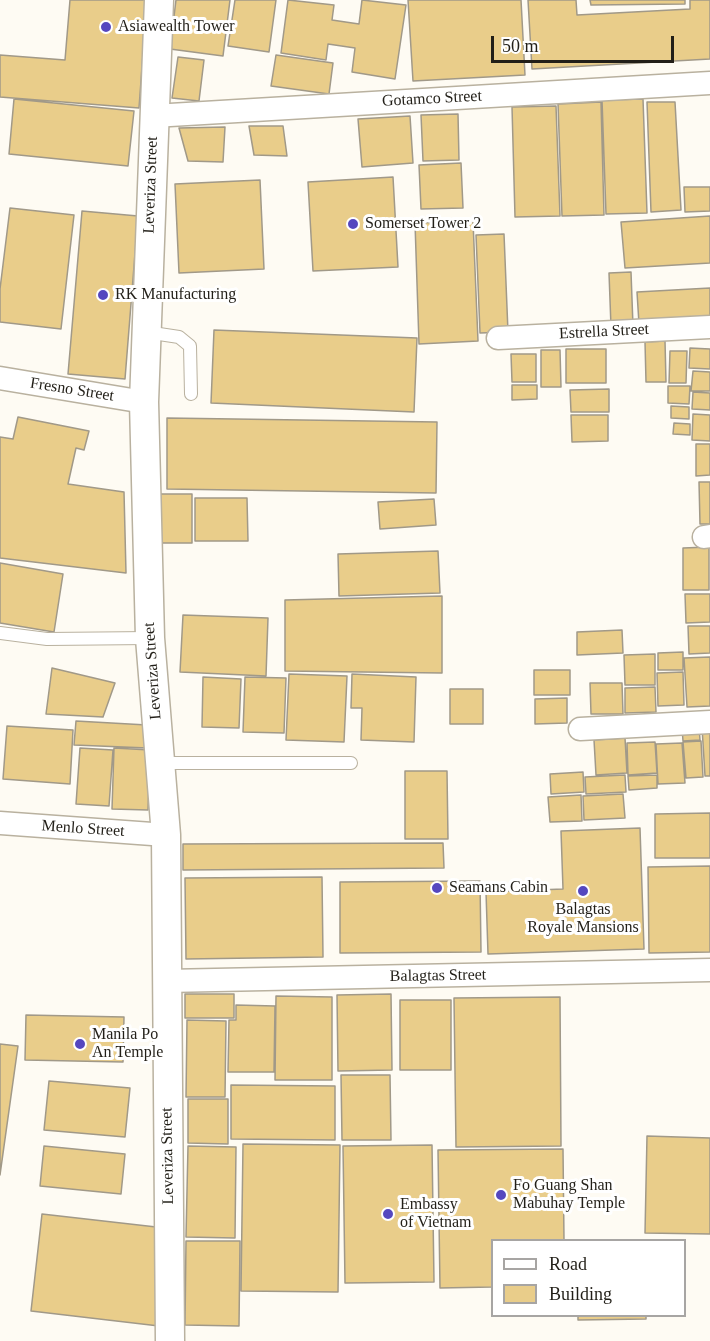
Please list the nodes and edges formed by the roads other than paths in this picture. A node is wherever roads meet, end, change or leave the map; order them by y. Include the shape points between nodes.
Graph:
1 (159, 0) edge
2 (710, 82) edge
3 (153, 116) junction
4 (710, 327) edge
5 (146, 332) junction
6 (498, 338) dead end
7 (0, 378) edge
8 (191, 394) dead end
9 (144, 402) junction
10 (0, 633) edge
11 (150, 638) junction
12 (710, 722) edge
13 (580, 729) dead end
14 (159, 763) junction
15 (351, 763) dead end
16 (0, 823) edge
17 (166, 835) junction
18 (710, 969) edge
19 (166, 981) junction
20 (170, 1341) edge

1 - 3 street, Leveriza Street
2 - 3 street, Gotamco Street
3 - 5 street, Leveriza Street
4 - 6 street, Estrella Street
5 - 8 lane via 179,337 190,346
5 - 9 street, Leveriza Street
7 - 9 street, Fresno Street
9 - 11 street, Leveriza Street
10 - 11 lane via 47,639
11 - 14 street, Leveriza Street
12 - 13 street
14 - 15 lane
14 - 17 street, Leveriza Street
16 - 17 street, Menlo Street
17 - 19 street, Leveriza Street
18 - 19 street, Balagtas Street
19 - 20 street, Leveriza Street

